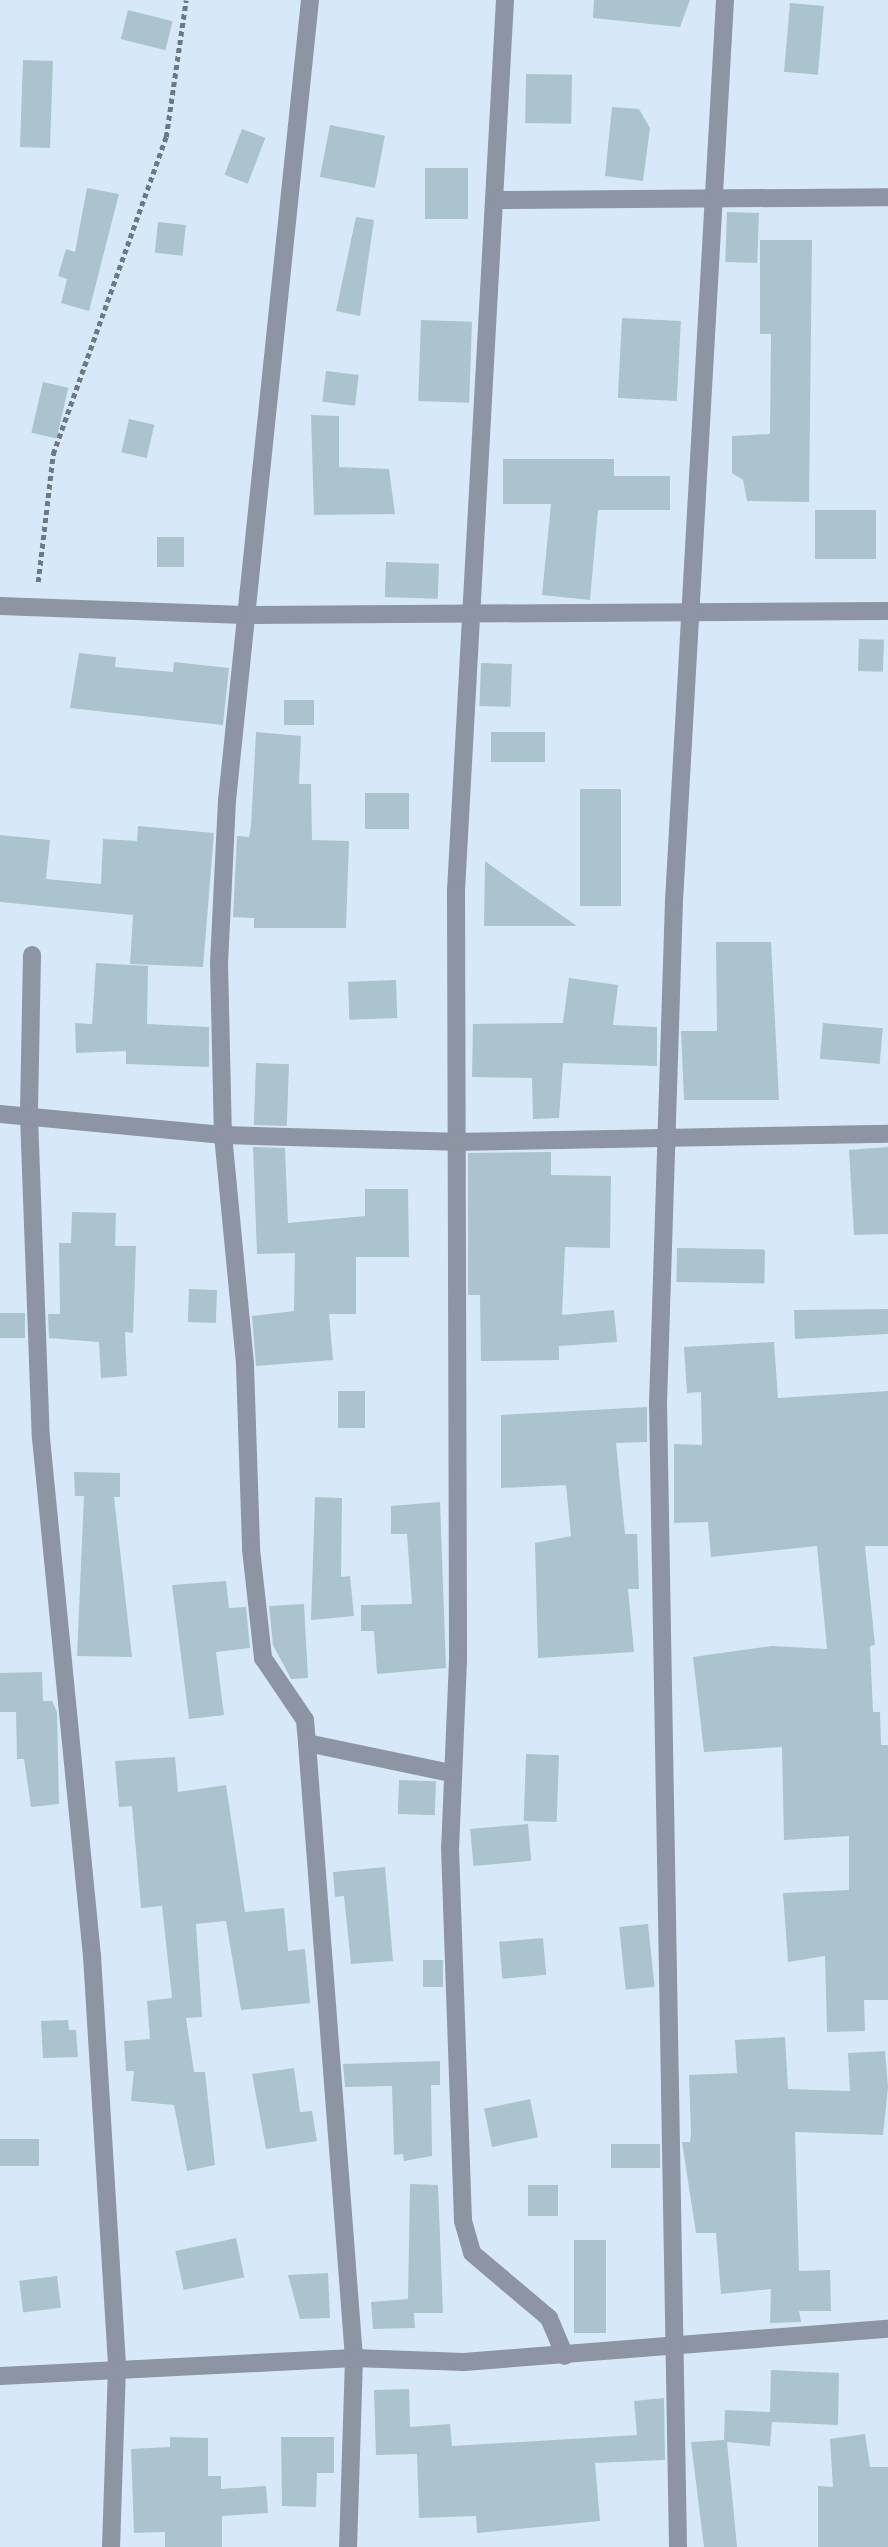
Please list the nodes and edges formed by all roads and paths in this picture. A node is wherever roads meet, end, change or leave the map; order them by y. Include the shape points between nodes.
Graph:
1 (186, 0) edge
2 (310, 0) edge
3 (505, 0) edge
4 (725, 0) edge
5 (888, 197) edge
6 (713, 198) junction
7 (495, 201) junction
8 (0, 606) edge
9 (34, 611) junction
10 (888, 611) edge
11 (250, 615) junction
12 (472, 616) junction
13 (694, 616) junction
14 (32, 955) dead end
15 (0, 1114) edge
16 (29, 1116) junction
17 (888, 1134) edge
18 (223, 1135) junction
19 (667, 1136) junction
20 (453, 1142) junction
21 (307, 1743) junction
22 (451, 1773) junction
23 (888, 2329) edge
24 (675, 2349) junction
25 (565, 2356) junction
26 (354, 2358) junction
27 (117, 2367) junction
28 (0, 2376) edge
29 (111, 2547) edge
30 (348, 2547) edge
31 (678, 2547) edge

1 - 9 path via 166,137 53,454
2 - 11 street via 277,276
3 - 7 street
4 - 6 street
5 - 6 street
6 - 7 street
6 - 13 street
7 - 12 street via 481,367
8 - 9 street
9 - 11 street
10 - 13 street
11 - 12 street
11 - 18 street via 227,800 219,962
12 - 13 street
12 - 20 street via 456,890
13 - 19 street via 674,901
14 - 16 street
15 - 16 street
16 - 18 street
16 - 27 street via 41,1438 92,1956
17 - 19 street
18 - 20 street
18 - 21 street via 245,1365 251,1549 263,1658 305,1720
19 - 20 street
19 - 24 street via 658,1404
20 - 22 street via 458,1660
21 - 22 street
21 - 26 street
22 - 25 street via 463,2221 472,2253 550,2318
23 - 24 street
24 - 25 street
24 - 31 street
25 - 26 street via 464,2362
26 - 27 street
26 - 30 street
27 - 28 street
27 - 29 street

